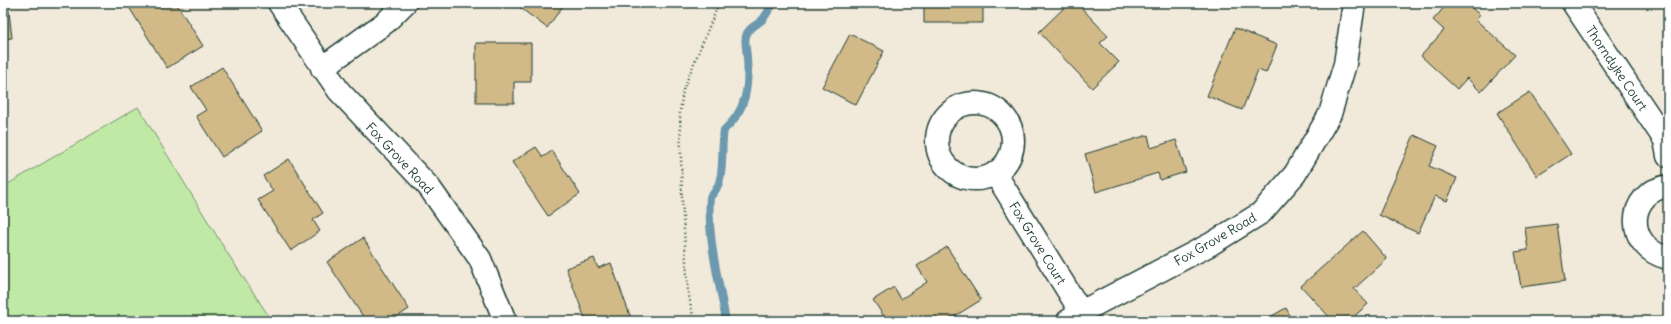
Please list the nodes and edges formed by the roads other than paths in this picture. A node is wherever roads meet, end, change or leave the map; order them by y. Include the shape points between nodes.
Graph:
1 (279, 3) edge
2 (405, 3) edge
3 (1354, 3) edge
4 (1573, 3) edge
5 (322, 68) junction
6 (1668, 156) edge
7 (995, 174) dead end
8 (1668, 186) edge
9 (1668, 258) edge
10 (1075, 316) edge
11 (506, 321) edge

1 - 5 street, Fox Grove Road
2 - 5 street via 386,22
3 - 10 street, Fox Grove Road via 1345,64 1330,114 1296,174 1261,213 1211,244
4 - 6 street, Thorndyke Court via 1665,140
5 - 11 street, Fox Grove Road via 339,91 429,187 480,259
7 - 10 street, Fox Grove Court
8 - 9 street via 1660,187 1647,195 1639,207 1636,221 1638,235 1645,247 1658,256

